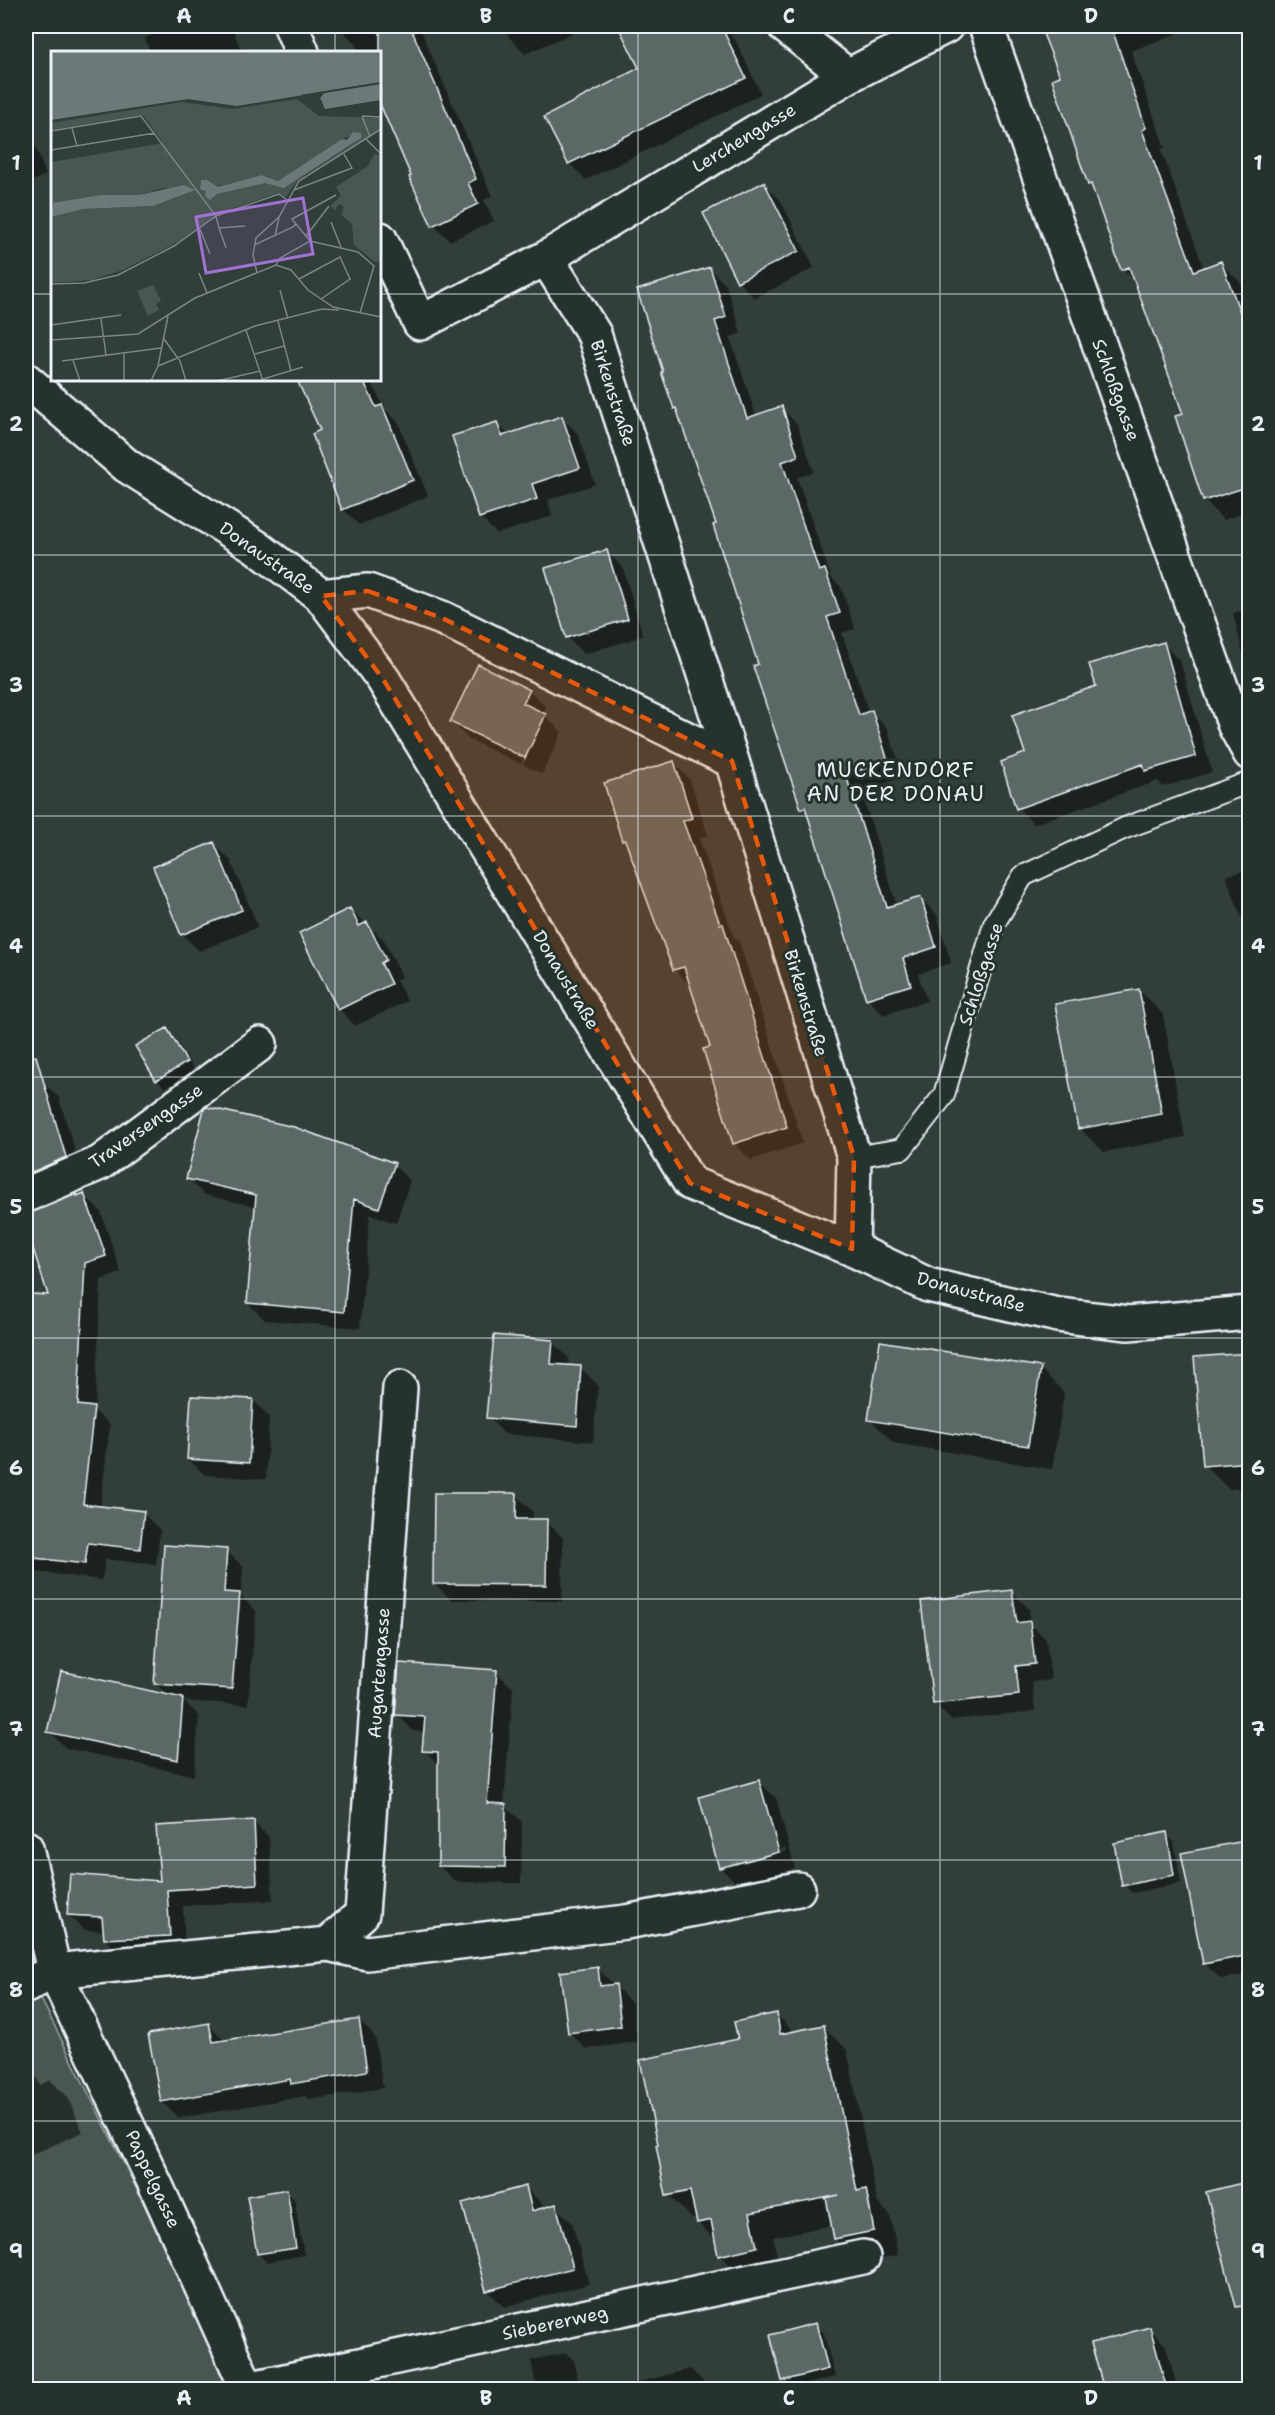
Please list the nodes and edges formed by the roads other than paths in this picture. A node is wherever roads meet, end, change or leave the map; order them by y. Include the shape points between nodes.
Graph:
1 (291, 26) edge
2 (785, 26) edge
3 (946, 26) edge
4 (986, 26) edge
5 (302, 51) edge
6 (848, 76) junction
7 (381, 241) edge
8 (546, 258) junction
9 (26, 380) edge
10 (321, 596) junction
11 (1250, 753) edge
12 (732, 761) junction
13 (1250, 782) edge
14 (260, 1044) dead end
15 (854, 1157) junction
16 (26, 1195) edge
17 (852, 1249) junction
18 (1250, 1313) edge
19 (400, 1388) dead end
20 (26, 1848) edge
21 (798, 1889) dead end
22 (328, 1944) junction
23 (54, 1971) junction
24 (26, 1986) edge
25 (863, 2257) dead end
26 (248, 2389) edge

1 - 5 street
2 - 6 street
3 - 6 street, Lerchengasse
4 - 11 street, Schloßgasse via 1235,726
6 - 8 street, Lerchengasse
7 - 8 street via 420,323
8 - 12 street, Birkenstraße via 594,334
9 - 10 street, Donaustraße via 127,466 255,546
10 - 12 street via 368,591 442,618
10 - 17 street, Donaustraße via 383,678 690,1183
12 - 15 street, Birkenstraße
13 - 15 lane, Schloßgasse via 1125,828 1023,876 994,924 944,1095 902,1149
14 - 16 street, Traversengasse via 100,1163
15 - 17 street, Birkenstraße
17 - 18 street, Donaustraße via 928,1284 1058,1315 1128,1323
19 - 22 street, Augartengasse via 362,1914
20 - 23 street
21 - 22 street via 626,1922 378,1952
22 - 23 street
23 - 24 street
23 - 26 street, Pappelgasse
25 - 26 street, Siebererweg

